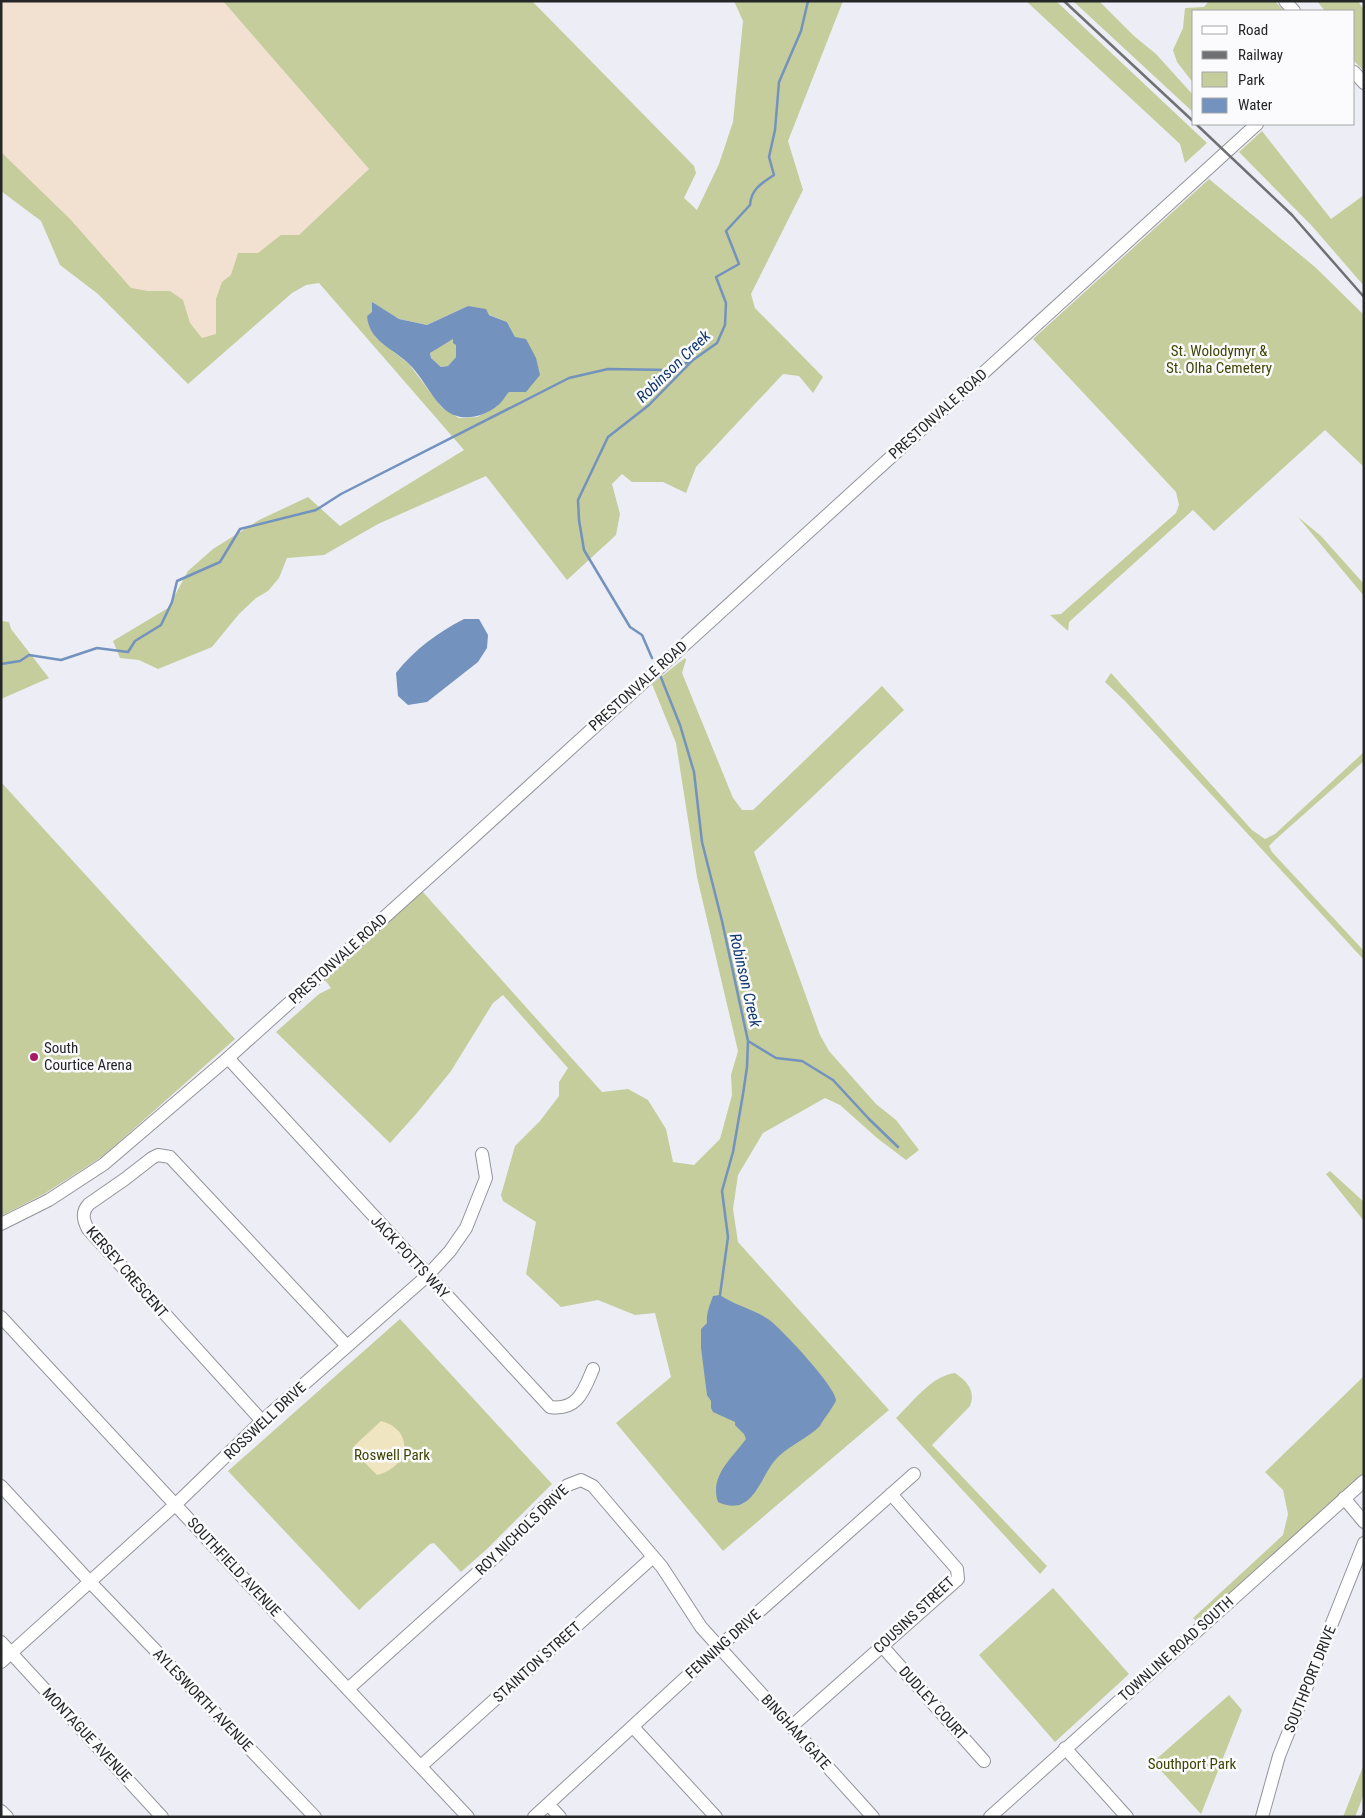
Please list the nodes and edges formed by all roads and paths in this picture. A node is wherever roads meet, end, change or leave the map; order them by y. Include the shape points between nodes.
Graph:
1 (1355, 73) edge
2 (1364, 83) edge
3 (1256, 125) edge
4 (228, 1058) junction
5 (482, 1154) dead end
6 (1, 1224) edge
7 (427, 1276) junction
8 (1, 1316) edge
9 (347, 1346) junction
10 (593, 1369) dead end
11 (262, 1421) junction
12 (914, 1474) dead end
13 (1364, 1481) edge
14 (1, 1486) edge
15 (891, 1494) junction
16 (1344, 1498) junction
17 (176, 1504) junction
18 (1364, 1522) edge
19 (1364, 1543) edge
20 (653, 1557) junction
21 (91, 1583) junction
22 (1, 1642) edge
23 (882, 1646) junction
24 (719, 1647) junction
25 (11, 1652) junction
26 (1, 1662) edge
27 (348, 1689) junction
28 (792, 1726) junction
29 (633, 1727) junction
30 (1065, 1748) junction
31 (984, 1761) dead end
32 (421, 1766) junction
33 (548, 1804) junction
34 (1, 1811) edge
35 (1122, 1815) edge
36 (7, 1817) edge
37 (162, 1817) edge
38 (315, 1817) edge
39 (468, 1817) edge
40 (534, 1817) edge
41 (560, 1817) edge
42 (716, 1817) edge
43 (873, 1817) edge
44 (990, 1817) edge
45 (1262, 1817) edge

1 - 2 street
3 - 4 street, PRESTONVALE ROAD
4 - 6 street, PRESTONVALE ROAD via 104,1164 49,1200
4 - 7 street, JACK POTTS WAY
5 - 7 street, ROSSWELL DRIVE via 486,1178 466,1228
7 - 9 street, ROSSWELL DRIVE
7 - 10 street, JACK POTTS WAY via 550,1408 561,1409 573,1403 582,1394
8 - 17 street, SOUTHFIELD AVENUE
9 - 11 street, ROSSWELL DRIVE
9 - 11 street, KERSEY CRESCENT via 170,1157 158,1155 152,1158 89,1204 83,1214 88,1230
11 - 17 street, ROSSWELL DRIVE
12 - 15 street, FENNING DRIVE
13 - 16 street, TOWNLINE ROAD SOUTH
14 - 21 street, AYLESWORTH AVENUE
15 - 23 street, COUSINS STREET via 957,1569 958,1579
15 - 24 street, FENNING DRIVE
16 - 18 street
16 - 30 street, TOWNLINE ROAD SOUTH
17 - 21 street, ROSSWELL DRIVE
17 - 27 street, SOUTHFIELD AVENUE
19 - 45 street, SOUTHPORT DRIVE via 1278,1756
20 - 24 street, ROY NICHOLS DRIVE via 701,1627
20 - 27 street, ROY NICHOLS DRIVE via 593,1486 586,1480 577,1480
20 - 32 street, STAINTON STREET
21 - 25 street, ROSSWELL DRIVE
21 - 38 street, AYLESWORTH AVENUE
22 - 25 street, MONTAGUE AVENUE
23 - 28 street, COUSINS STREET
23 - 31 street, DUDLEY COURT
24 - 28 street, BINGHAM GATE
24 - 29 street, FENNING DRIVE
25 - 26 street, ROSSWELL DRIVE
25 - 37 street, MONTAGUE AVENUE
27 - 32 street, SOUTHFIELD AVENUE
28 - 43 street, BINGHAM GATE
29 - 33 street, FENNING DRIVE
29 - 42 street
30 - 35 street
30 - 44 street, TOWNLINE ROAD SOUTH
32 - 39 street, SOUTHFIELD AVENUE
33 - 40 street, FENNING DRIVE
33 - 41 street
34 - 36 street

